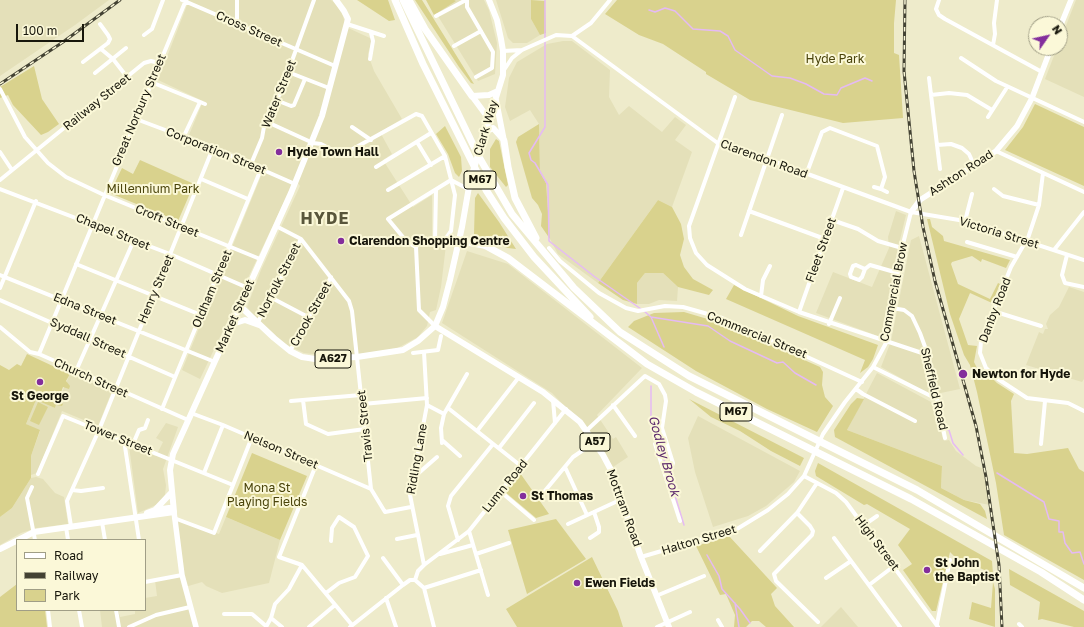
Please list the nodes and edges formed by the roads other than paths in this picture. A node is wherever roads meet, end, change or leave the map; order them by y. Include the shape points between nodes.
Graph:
1 (163, 0) edge
2 (237, 0) edge
3 (314, 0) edge
4 (395, 0) edge
5 (403, 0) edge
6 (409, 0) edge
7 (489, 0) edge
8 (610, 0) edge
9 (938, 0) edge
10 (997, 0) edge
11 (1071, 0) edge
12 (184, 1) edge
13 (338, 1) edge
14 (464, 1) edge
15 (436, 16) dead end
16 (1064, 16) edge
17 (100, 24) dead end
18 (237, 24) junction
19 (347, 24) junction
20 (481, 31) junction
21 (372, 33) junction
22 (144, 35) dead end
23 (384, 36) dead end
24 (572, 36) junction
25 (993, 45) junction
26 (454, 46) dead end
27 (126, 48) dead end
28 (101, 49) junction
29 (296, 50) junction
30 (503, 50) junction
31 (522, 50) junction
32 (1049, 56) edge
33 (961, 58) dead end
34 (113, 59) junction
35 (370, 59) dead end
36 (83, 62) dead end
37 (159, 63) junction
38 (335, 66) junction
39 (504, 70) junction
40 (288, 72) junction
41 (1042, 72) junction
42 (95, 73) dead end
43 (127, 77) junction
44 (476, 77) dead end
45 (929, 78) dead end
46 (305, 79) junction
47 (151, 82) junction
48 (329, 88) junction
49 (0, 89) edge
50 (1006, 89) dead end
51 (498, 91) junction
52 (931, 95) junction
53 (472, 96) junction
54 (735, 97) dead end
55 (1032, 98) junction
56 (496, 99) junction
57 (276, 100) junction
58 (200, 102) junction
59 (205, 104) dead end
60 (992, 110) junction
61 (782, 115) dead end
62 (988, 117) dead end
63 (136, 119) junction
64 (265, 122) junction
65 (1084, 122) edge
66 (488, 123) junction
67 (352, 128) dead end
68 (486, 132) junction
69 (431, 133) junction
70 (183, 138) junction
71 (371, 140) junction
72 (504, 141) junction
73 (417, 142) junction
74 (313, 143) junction
75 (719, 144) junction
76 (936, 145) junction
77 (213, 148) junction
78 (37, 151) junction
79 (996, 151) junction
80 (0, 152) edge
81 (445, 156) junction
82 (767, 159) junction
83 (251, 164) junction
84 (431, 165) junction
85 (974, 165) junction
86 (376, 167) dead end
87 (261, 169) junction
88 (940, 169) dead end
89 (12, 170) junction
90 (1043, 173) junction
91 (806, 175) junction
92 (200, 179) junction
93 (0, 180) edge
94 (451, 180) junction
95 (295, 184) junction
96 (874, 187) dead end
97 (843, 188) junction
98 (0, 189) edge
99 (468, 189) junction
100 (881, 189) junction
101 (994, 189) dead end
102 (388, 190) dead end
103 (436, 190) junction
104 (887, 192) dead end
105 (1084, 192) edge
106 (972, 194) dead end
107 (104, 195) junction
108 (248, 199) junction
109 (36, 201) junction
110 (1039, 205) junction
111 (749, 211) junction
112 (912, 212) junction
113 (1084, 212) edge
114 (832, 220) junction
115 (965, 221) junction
116 (93, 224) junction
117 (182, 226) junction
118 (276, 226) junction
119 (741, 235) dead end
120 (301, 239) junction
121 (825, 239) junction
122 (134, 240) junction
123 (435, 241) junction
124 (444, 241) junction
125 (459, 241) junction
126 (1027, 241) junction
127 (967, 242) dead end
128 (486, 246) joint
129 (229, 247) junction
130 (416, 247) junction
131 (549, 248) dead end
132 (902, 248) junction
133 (1054, 250) junction
134 (170, 254) junction
135 (1068, 255) junction
136 (1017, 257) junction
137 (260, 260) junction
138 (549, 260) junction
139 (1084, 260) edge
140 (76, 264) junction
141 (770, 266) dead end
142 (865, 269) dead end
143 (898, 273) junction
144 (217, 275) junction
145 (2, 276) edge
146 (331, 277) junction
147 (116, 280) junction
148 (1084, 287) edge
149 (0, 288) edge
150 (248, 288) junction
151 (152, 296) junction
152 (761, 296) junction
153 (270, 297) junction
154 (840, 298) dead end
155 (0, 300) edge
156 (61, 300) junction
157 (240, 306) junction
158 (892, 308) junction
159 (993, 311) junction
160 (798, 312) junction
161 (201, 315) junction
162 (101, 316) junction
163 (308, 317) junction
164 (51, 322) junction
165 (232, 324) junction
166 (260, 324) junction
167 (829, 324) junction
168 (435, 326) junction
169 (1041, 326) dead end
170 (0, 328) edge
171 (138, 331) junction
172 (606, 333) junction
173 (441, 336) dead end
174 (90, 340) junction
175 (886, 342) junction
176 (186, 350) junction
177 (290, 350) junction
178 (424, 352) junction
179 (413, 353) dead end
180 (39, 354) junction
181 (128, 356) junction
182 (928, 356) junction
183 (357, 357) junction
184 (215, 362) junction
185 (873, 367) junction
186 (76, 371) junction
187 (467, 374) dead end
188 (175, 377) junction
189 (519, 377) junction
190 (862, 382) junction
191 (114, 389) junction
192 (856, 389) junction
193 (361, 395) junction
194 (426, 398) junction
195 (553, 398) junction
196 (937, 399) junction
197 (303, 400) junction
198 (291, 401) dead end
199 (1045, 401) junction
200 (534, 403) dead end
201 (363, 404) junction
202 (427, 405) junction
203 (613, 405) junction
204 (448, 408) junction
205 (162, 409) junction
206 (566, 409) junction
207 (1084, 411) edge
208 (191, 413) junction
209 (444, 414) junction
210 (148, 420) dead end
211 (188, 420) junction
212 (915, 421) dead end
213 (555, 423) junction
214 (223, 425) junction
215 (365, 429) junction
216 (99, 430) junction
217 (477, 431) junction
218 (586, 431) junction
219 (635, 436) dead end
220 (252, 437) junction
221 (945, 438) dead end
222 (124, 440) junction
223 (594, 442) junction
224 (133, 444) junction
225 (494, 444) junction
226 (655, 444) dead end
227 (1041, 444) dead end
228 (499, 448) junction
229 (460, 456) dead end
230 (437, 457) dead end
231 (172, 461) junction
232 (316, 465) junction
233 (521, 466) junction
234 (565, 467) junction
235 (663, 468) junction
236 (38, 474) dead end
237 (204, 474) junction
238 (804, 476) junction
239 (413, 478) junction
240 (817, 483) junction
241 (232, 485) junction
242 (32, 487) dead end
243 (102, 488) dead end
244 (371, 489) junction
245 (72, 490) junction
246 (501, 492) junction
247 (171, 493) junction
248 (539, 498) dead end
249 (622, 499) junction
250 (411, 508) junction
251 (155, 510) junction
252 (594, 512) junction
253 (174, 513) junction
254 (797, 513) junction
255 (587, 515) junction
256 (136, 516) junction
257 (877, 516) dead end
258 (534, 520) dead end
259 (680, 521) dead end
260 (102, 522) junction
261 (568, 524) dead end
262 (864, 525) junction
263 (68, 527) junction
264 (468, 531) junction
265 (34, 532) junction
266 (417, 535) junction
267 (590, 538) dead end
268 (834, 538) dead end
269 (20, 539) edge
270 (35, 539) edge
271 (68, 539) edge
272 (104, 539) edge
273 (139, 539) edge
274 (396, 539) dead end
275 (458, 540) junction
276 (16, 541) edge
277 (331, 541) dead end
278 (509, 543) dead end
279 (473, 545) junction
280 (0, 549) edge
281 (760, 551) dead end
282 (476, 554) junction
283 (437, 555) junction
284 (641, 557) junction
285 (383, 558) dead end
286 (851, 560) junction
287 (950, 560) dead end
288 (424, 564) junction
289 (302, 565) junction
290 (894, 566) junction
291 (481, 570) junction
292 (182, 575) junction
293 (704, 576) dead end
294 (826, 578) dead end
295 (415, 580) junction
296 (146, 581) edge
297 (403, 584) junction
298 (869, 585) junction
299 (424, 588) junction
300 (1084, 588) edge
301 (326, 593) junction
302 (488, 595) dead end
303 (656, 596) junction
304 (386, 598) junction
305 (1084, 600) edge
306 (335, 605) junction
307 (190, 607) junction
308 (48, 611) edge
309 (79, 611) edge
310 (116, 611) edge
311 (690, 612) dead end
312 (224, 614) dead end
313 (272, 618) junction
314 (718, 620) dead end
315 (818, 622) dead end
316 (668, 625) edge
317 (266, 626) edge
318 (351, 626) edge
319 (720, 626) edge
320 (938, 626) edge
321 (50, 627) edge
322 (82, 627) edge
323 (119, 627) edge
324 (129, 627) edge
325 (196, 627) edge
326 (282, 627) edge
327 (309, 627) edge
328 (396, 627) edge
329 (434, 627) edge
330 (657, 627) edge
331 (900, 627) edge

1 - 22 street via 152,29
2 - 18 street
3 - 29 street, Water Street
4 - 172 highway, M67 via 470,161 500,213 534,257
5 - 138 highway, M67 via 454,108 495,186 512,214
6 - 53 highway via 425,29
7 - 30 main road, Clark Way / A627 via 497,20
8 - 24 street via 591,23
9 - 25 street via 936,9 939,15
10 - 25 street
11 - 16 street
12 - 18 street, Cross Street
12 - 37 street, Great Norbury Street
13 - 19 main road, Market Street via 348,20
14 - 15 street
14 - 20 street
17 - 28 street via 110,39
18 - 29 street, Cross Street
19 - 21 street
19 - 38 main road, Market Street
20 - 26 street
20 - 44 street via 493,52 493,65
21 - 23 street
21 - 35 street
24 - 31 street via 556,35
24 - 75 street, Clarendon Road
25 - 41 street
27 - 34 street
28 - 34 street
28 - 36 street
29 - 38 street, Cross Street
29 - 40 street, Water Street
30 - 31 street
30 - 39 main road, Clark Way / A627
31 - 39 street via 512,58
32 - 41 street, Ashton Road
33 - 55 street via 996,81
34 - 42 street
34 - 43 street
37 - 43 street, Railway Street via 146,61
37 - 47 street, Great Norbury Street
38 - 48 main road, Market Street
39 - 51 main road, Clark Way / A627
40 - 46 street
40 - 57 street, Water Street
41 - 55 street, Ashton Road
43 - 78 street, Railway Street
45 - 52 street
46 - 48 street
46 - 57 street via 294,105 290,106
47 - 58 street
47 - 63 street, Great Norbury Street
48 - 74 main road, Market Street
49 - 78 street, Croft Street via 26,137
50 - 60 street
51 - 53 main road via 486,96
51 - 56 main road, Clark Way / A627
52 - 60 street via 967,95
52 - 76 street
53 - 66 main road via 484,112
54 - 75 street
55 - 65 street
55 - 79 street, Ashton Road via 1017,126
56 - 66 main road, Clark Way / A627
56 - 72 main road, A627
57 - 64 street, Water Street
58 - 59 street
58 - 70 street
60 - 62 street
61 - 82 street
63 - 70 street, Corporation Street
63 - 107 street, Great Norbury Street
64 - 74 street
64 - 83 street, Water Street via 262,138
66 - 68 main road, Clark Way / A627
67 - 71 street
68 - 72 main road via 493,128
68 - 99 main road, Clark Way / A627
69 - 71 street via 422,116 416,114
69 - 73 street
69 - 81 street
70 - 77 street, Corporation Street
71 - 74 street via 342,155 321,144
72 - 138 highway, M67 via 518,206
73 - 84 street
73 - 86 street
74 - 95 main road, Market Street
75 - 82 street, Clarendon Road
75 - 152 street via 689,226 690,238 696,254 707,265
76 - 85 street via 951,144 962,148 969,154
76 - 88 street
77 - 83 street, Corporation Street
77 - 92 street, Henry Street
78 - 89 street, Railway Street
78 - 107 street, Croft Street via 66,177
79 - 85 street, Ashton Road
79 - 90 street
80 - 89 street
81 - 84 street
81 - 94 street
82 - 91 street, Clarendon Road
82 - 111 street
83 - 87 street, Corporation Street
84 - 102 street
85 - 112 street, Ashton Road via 920,200
87 - 95 street, Corporation Street
87 - 108 street, Oldham Street
89 - 93 street, Railway Street
90 - 105 street
90 - 110 street, Danby Road
91 - 97 street, Clarendon Road
91 - 100 street via 822,132 830,128 877,146 885,177
92 - 108 street
92 - 117 street, Henry Street
94 - 99 street
94 - 103 street
94 - 124 street via 455,195 454,214 451,231
95 - 118 main road, Market Street
96 - 100 street
97 - 112 street, Clarendon Road
97 - 114 street, Fleet Street
98 - 109 street, Chapel Street
99 - 125 main road, Clark Way / A627
100 - 104 street
101 - 110 street via 1003,196
103 - 123 street
103 - 130 street via 388,219 407,242
106 - 115 street
107 - 116 street, Great Norbury Street
107 - 117 street, Croft Street
108 - 129 street, Oldham Street
109 - 116 street, Chapel Street
109 - 145 street
110 - 126 street, Danby Road
111 - 119 street
111 - 121 street
112 - 115 street, Victoria Street
112 - 132 street, Commercial Brow
113 - 133 street
114 - 121 street, Fleet Street
114 - 132 street via 858,229 878,241
115 - 126 street, Victoria Street
116 - 122 street, Chapel Street
116 - 140 street, Great Norbury Street
117 - 129 street, Croft Street
117 - 134 street, Henry Street
118 - 120 street
118 - 137 main road, Market Street
120 - 146 street, Travis Street
120 - 153 street, Norfolk Street
121 - 160 street, Fleet Street
122 - 134 street, Chapel Street
122 - 147 street
123 - 124 street
123 - 130 street via 421,241
124 - 125 street
125 - 128 main road
125 - 168 main road, Clark Way / A627 via 443,307
126 - 133 street, Victoria Street
126 - 136 street, Danby Road
127 - 136 street
128 - 172 highway, M67 via 508,258
129 - 137 street, Croft Street
129 - 144 street, Oldham Street
130 - 168 street via 419,310
131 - 190 street, Commercial Street via 560,261 599,293 626,308 638,311 665,306 684,307 722,318
132 - 143 street, Commercial Brow
133 - 135 street, Victoria Street
134 - 144 street, Chapel Street
134 - 151 street, Henry Street
135 - 139 street, Victoria Street
135 - 148 street via 1062,275 1065,282
136 - 159 street, Danby Road
137 - 150 main road, Market Street
138 - 300 highway, M67 via 620,332 662,361 917,490
140 - 147 street
140 - 156 street, Great Norbury Street
141 - 152 street via 763,280
142 - 143 street via 870,265
143 - 158 street, Commercial Brow
144 - 150 street, Chapel Street
144 - 161 street, Oldham Street
145 - 149 street
145 - 156 street, Edna Street
146 - 163 street, Crook Street
146 - 183 street, Travis Street via 344,292 352,311
147 - 151 street
147 - 162 street
150 - 157 main road, Market Street
151 - 161 street
151 - 171 street, Henry Street
152 - 160 street
153 - 163 street
153 - 166 street, Norfolk Street
154 - 167 street
155 - 164 street, Syddall Street
156 - 162 street, Edna Street
156 - 164 street, Great Norbury Street
157 - 165 main road, Market Street
157 - 166 main road, A627
158 - 175 street, Commercial Brow
158 - 182 street, Sheffield Road via 904,310 912,316
159 - 169 street
159 - 199 street, Danby Road via 980,341 980,354 986,368 1027,398
160 - 167 street
161 - 176 street, Oldham Street
162 - 171 street, Edna Street
162 - 174 street
163 - 177 street, Crook Street
164 - 174 street, Syddall Street
164 - 180 street, Great Norbury Street
165 - 166 main road, A627 via 245,320
165 - 184 main road, Market Street
166 - 177 main road, A627
167 - 175 street
168 - 183 main road, A627 via 403,350
168 - 189 main road, Mottram Road / A57
170 - 180 street, Church Street via 30,352
171 - 176 street, Edna Street
171 - 181 street, Henry Street
172 - 305 highway, M67 via 648,364 696,392 911,499 1041,572
173 - 178 street via 438,350
174 - 181 street, Syddall Street
174 - 186 street
175 - 182 street
175 - 185 street, Commercial Brow
176 - 184 street, Edna Street
176 - 188 street, Oldham Street
177 - 183 main road, A627 via 302,357 315,359
178 - 179 street
178 - 194 street, Ridling Lane
180 - 186 street, Church Street
181 - 188 street, Syddall Street
181 - 191 street, Henry Street
182 - 196 street, Sheffield Road
183 - 193 street, Travis Street
184 - 208 main road, Market Street
185 - 190 street, Commercial Brow
185 - 196 street
186 - 191 street, Church Street
187 - 204 street
188 - 205 street, Oldham Street
189 - 195 main road, Mottram Road / A57
189 - 217 street
190 - 192 street, Commercial Brow
191 - 205 street, Church Street
191 - 216 street, Henry Street
192 - 212 street
192 - 238 street, Halton Street via 823,434
193 - 197 street
193 - 201 street, Travis Street
194 - 201 street
194 - 202 street, Ridling Lane
195 - 206 main road, Mottram Road / A57
195 - 213 street
196 - 221 street, Sheffield Road
197 - 198 street
197 - 215 street via 306,424 328,434
199 - 207 street, Danby Road via 1068,403
199 - 227 street
200 - 228 street
201 - 215 street, Travis Street
202 - 209 street
202 - 239 street, Ridling Lane
203 - 218 street
203 - 219 street
203 - 235 street via 645,376 662,387 666,402 662,428 673,463
204 - 209 street
204 - 217 street
205 - 211 street, Church Street
206 - 213 street, Lumn Road
206 - 218 main road, Mottram Road / A57
208 - 211 main road, Market Street
208 - 214 street, Nelson Street
209 - 229 street via 442,442
210 - 224 street via 145,428 139,430
211 - 231 main road, Market Street
213 - 233 street, Lumn Road
214 - 220 street, Nelson Street
214 - 237 street
215 - 244 street, Travis Street
216 - 222 street, Tower Street
216 - 236 street, Tower Street via 63,416
216 - 245 street, Henry Street
217 - 225 street
218 - 223 main road, Mottram Road / A57
220 - 232 street, Nelson Street
220 - 241 street
222 - 224 street, Tower Street
222 - 256 street
223 - 234 street via 573,457
223 - 249 main road, Mottram Road / A57 via 611,470
224 - 231 street, Tower Street
225 - 228 street
225 - 275 street via 451,496 448,506
226 - 235 street
228 - 233 street
230 - 239 street
231 - 237 street, Tower Street
231 - 247 main road, Market Street
232 - 244 street, Nelson Street
232 - 289 street via 279,556
233 - 246 street, Lumn Road
234 - 248 street
234 - 255 street
235 - 259 street
237 - 241 street, Tower Street
238 - 240 street, High Street
238 - 284 street, Halton Street via 788,494 768,510 737,529
239 - 250 street, Ridling Lane
240 - 254 street
240 - 262 street, High Street via 836,492
241 - 253 street via 214,533
242 - 265 street via 27,498
243 - 245 street
244 - 250 street, Travis Street via 385,512
245 - 263 street, Henry Street via 67,500
246 - 258 street
246 - 264 street, Lumn Road
247 - 251 main road
247 - 253 main road, Market Street
249 - 252 street
249 - 284 main road, Mottram Road / A57
250 - 266 street, Ridling Lane
251 - 253 main road via 169,508
251 - 256 main road
252 - 255 street
252 - 267 street via 599,532
253 - 256 main road
253 - 292 street, Market Street
254 - 281 street
254 - 315 street via 810,526 812,535 774,574 776,581
255 - 261 street
256 - 260 main road
256 - 273 street
257 - 262 street
260 - 263 main road
260 - 272 street
262 - 290 street, High Street
263 - 265 main road
263 - 271 street
264 - 275 street, Lumn Road
264 - 279 street
265 - 269 main road
265 - 270 street
266 - 274 street
266 - 288 street, Ridling Lane
268 - 286 street
275 - 283 street, Lumn Road
276 - 280 main road
277 - 301 street via 332,528 339,517 354,527 368,556 355,577 339,583
278 - 282 street
279 - 282 street
279 - 283 street, Lumn Road
282 - 291 street
283 - 288 street, Lumn Road
284 - 303 main road, Mottram Road / A57
285 - 297 street
286 - 294 street
286 - 298 street
287 - 320 street
288 - 295 street, Lumn Road
289 - 301 street
289 - 313 street via 289,589 275,604
290 - 298 street
290 - 320 street, High Street
291 - 299 street
291 - 302 street
292 - 296 street
292 - 307 street, Market Street
293 - 303 street
295 - 297 street
295 - 299 street
297 - 304 street
298 - 331 street
299 - 329 street
301 - 306 street
303 - 316 main road, Mottram Road / A57
304 - 318 street
304 - 328 street
306 - 318 street
306 - 327 street
307 - 324 street via 156,615
307 - 325 street, Market Street
308 - 321 street
309 - 322 street
310 - 323 street
311 - 316 street
312 - 317 street via 252,614
313 - 317 street
313 - 326 street
314 - 319 street
316 - 330 street

